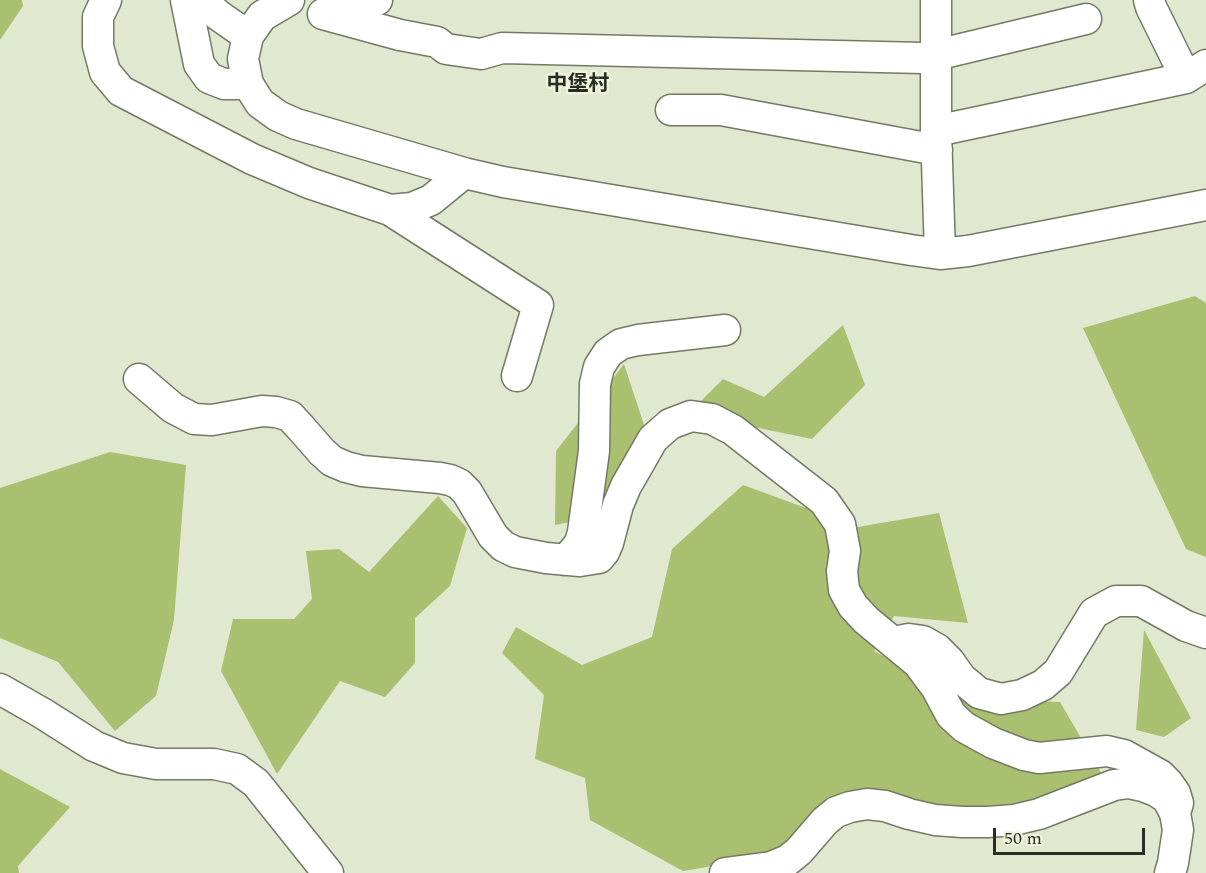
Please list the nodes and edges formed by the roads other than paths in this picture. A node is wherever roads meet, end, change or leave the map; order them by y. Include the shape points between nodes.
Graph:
1 (106, 0) edge
2 (186, 0) edge
3 (201, 0) edge
4 (377, 0) edge
5 (931, 0) edge
6 (1149, 0) edge
7 (285, 2) edge
8 (323, 14) junction
9 (1086, 19) dead end
10 (248, 36) junction
11 (929, 57) junction
12 (1196, 71) edge
13 (248, 84) junction
14 (671, 110) dead end
15 (937, 141) junction
16 (464, 173) junction
17 (1206, 205) edge
18 (390, 210) junction
19 (940, 254) junction
20 (725, 330) dead end
21 (517, 376) dead end
22 (139, 379) dead end
23 (565, 560) junction
24 (1206, 633) edge
25 (894, 642) junction
26 (0, 689) edge
27 (1175, 813) junction
28 (328, 873) edge
29 (725, 873) edge
30 (1170, 873) edge

1 - 18 street via 98,17 98,46 105,72 121,91 252,159
2 - 13 street via 199,64 209,78 224,84
3 - 10 street
4 - 8 street
5 - 11 street
6 - 12 street
7 - 8 street via 293,11
7 - 10 street via 262,16
8 - 11 street via 437,42 446,49 481,54 502,48
9 - 11 street
10 - 13 street via 243,59
11 - 15 street via 928,106
12 - 15 street
13 - 16 street via 260,103 296,124
14 - 15 street via 722,110
15 - 19 street
16 - 18 street via 431,200 412,208
16 - 19 street
17 - 19 street
18 - 21 street via 538,305
20 - 23 street via 621,344 598,367 594,451 583,532 580,543
22 - 23 street via 173,408 194,418 212,420 276,412 290,416 332,461 346,467 450,480 467,492 503,546 515,552
23 - 25 street via 590,560 604,552 626,486 653,439 670,424 691,416 712,419 733,430 824,501 840,524 845,551 844,590 866,620
24 - 25 street via 1141,600 1116,601 1094,613 1058,672 1043,685 1001,699 979,693 937,649 923,641
25 - 27 street via 928,674 951,715 964,728 1031,757 1107,751 1124,754 1168,783 1178,803
26 - 28 street via 94,747 123,758 237,769 256,783
27 - 29 street via 1167,798 1129,783 1114,784 1014,820 935,820 867,804 836,812 788,861
27 - 30 street via 1178,830

